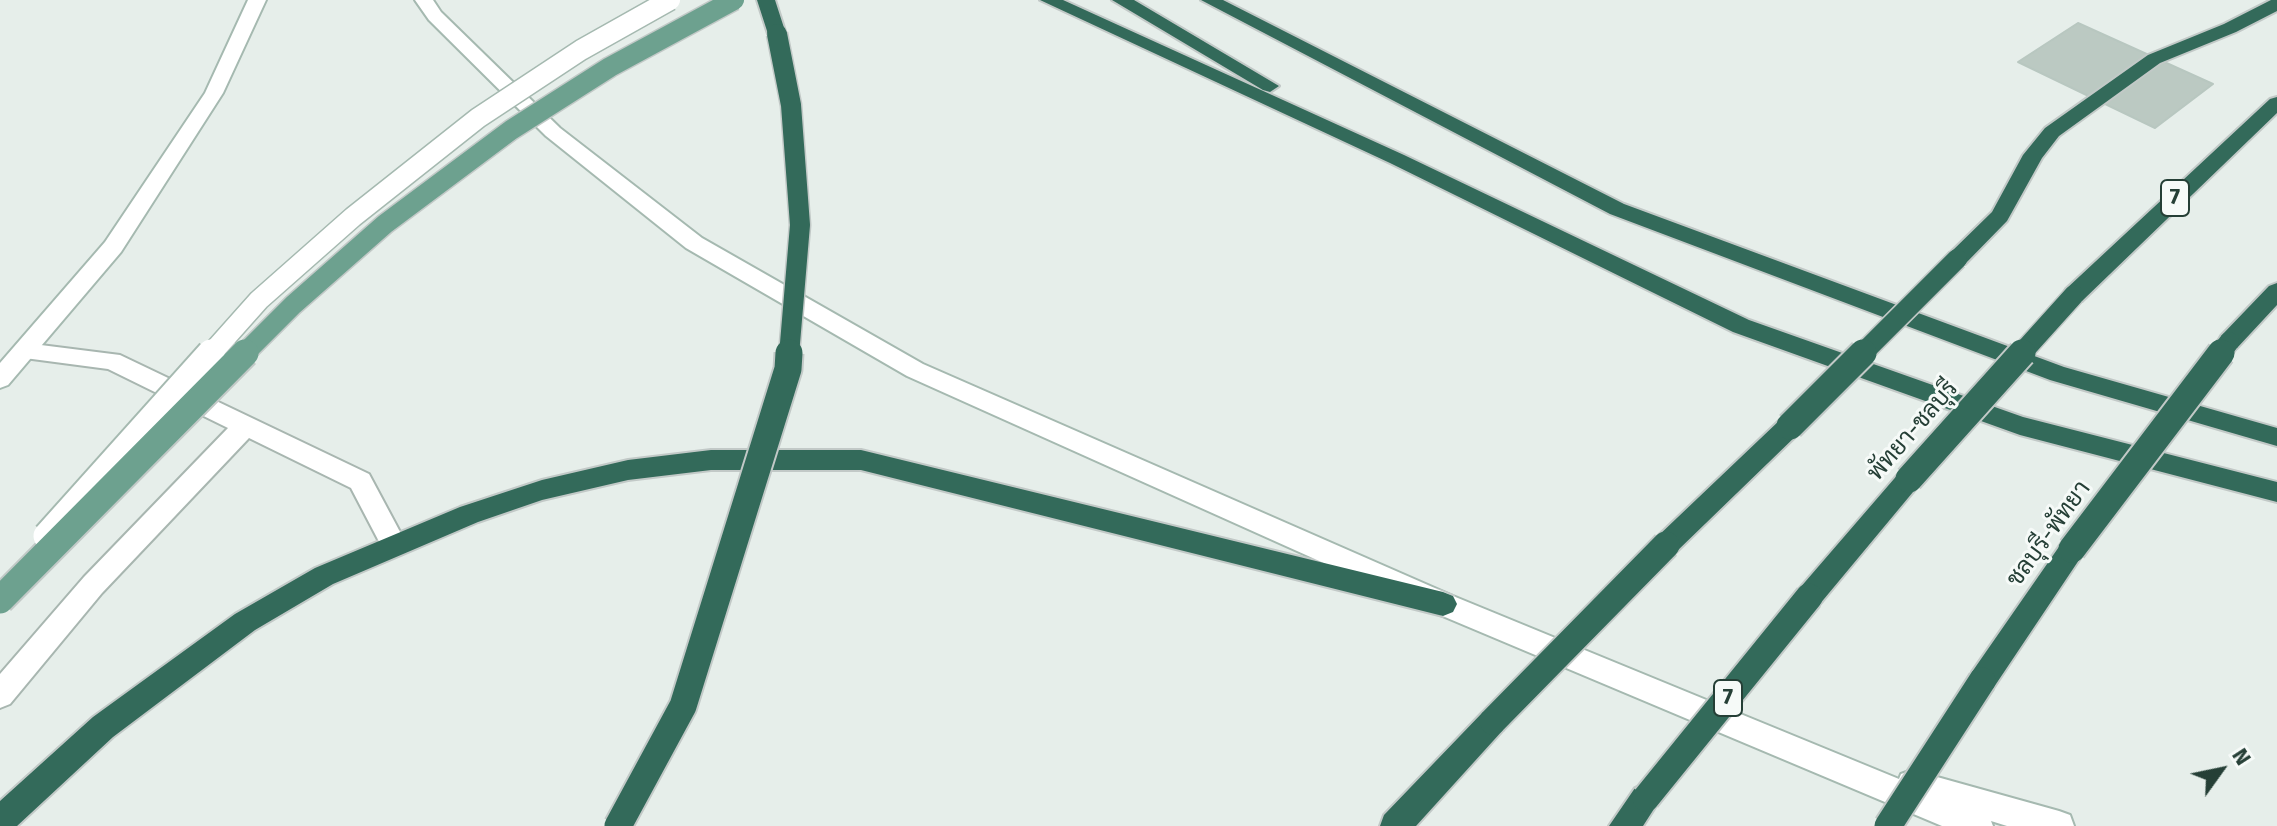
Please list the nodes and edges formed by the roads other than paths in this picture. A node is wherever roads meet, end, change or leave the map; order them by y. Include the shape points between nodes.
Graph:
1 (257, 0) edge
2 (424, 0) edge
3 (670, 0) edge
4 (734, 0) edge
5 (766, 0) edge
6 (1049, 0) edge
7 (1121, 0) edge
8 (1210, 0) edge
9 (2277, 4) edge
10 (2277, 103) edge
11 (1397, 159) junction
12 (2277, 291) edge
13 (25, 351) junction
14 (0, 379) edge
15 (245, 426) junction
16 (2277, 437) edge
17 (2277, 492) edge
18 (394, 545) junction
19 (0, 588) edge
20 (0, 600) edge
21 (1443, 604) junction
22 (0, 695) edge
23 (1806, 754) junction
24 (0, 821) edge
25 (618, 826) edge
26 (1395, 826) edge
27 (1624, 826) edge
28 (1888, 826) edge
29 (1978, 826) edge
30 (2059, 826) edge

1 - 13 main road via 214,93 113,247
2 - 21 main road via 553,132 694,243 915,370
3 - 19 main road, bridge via 581,50 478,118 353,217 259,300
4 - 20 main road, bridge via 610,67 524,122 385,224 293,305
5 - 25 highway, bridge via 791,105 800,225 788,369 683,706
6 - 11 highway
7 - 11 highway
8 - 16 highway via 1617,209 2058,374
9 - 26 highway, bridge via 2154,59 2052,132 2033,155 2000,216 1666,545
10 - 27 highway, พัทยา-ชลบุรี / 7, bridge via 2074,295 1909,479
11 - 17 highway via 1741,326 2020,426
12 - 28 highway, ชลบุรี-พัทยา, bridge via 2229,342 2072,549
13 - 14 main road
13 - 15 main road via 112,361
15 - 18 main road via 360,481
15 - 22 main road via 93,585
18 - 21 highway via 542,490 628,470 711,460 861,460
18 - 24 highway via 324,576 245,622 103,727
21 - 23 main road
23 - 29 main road
23 - 30 main road

